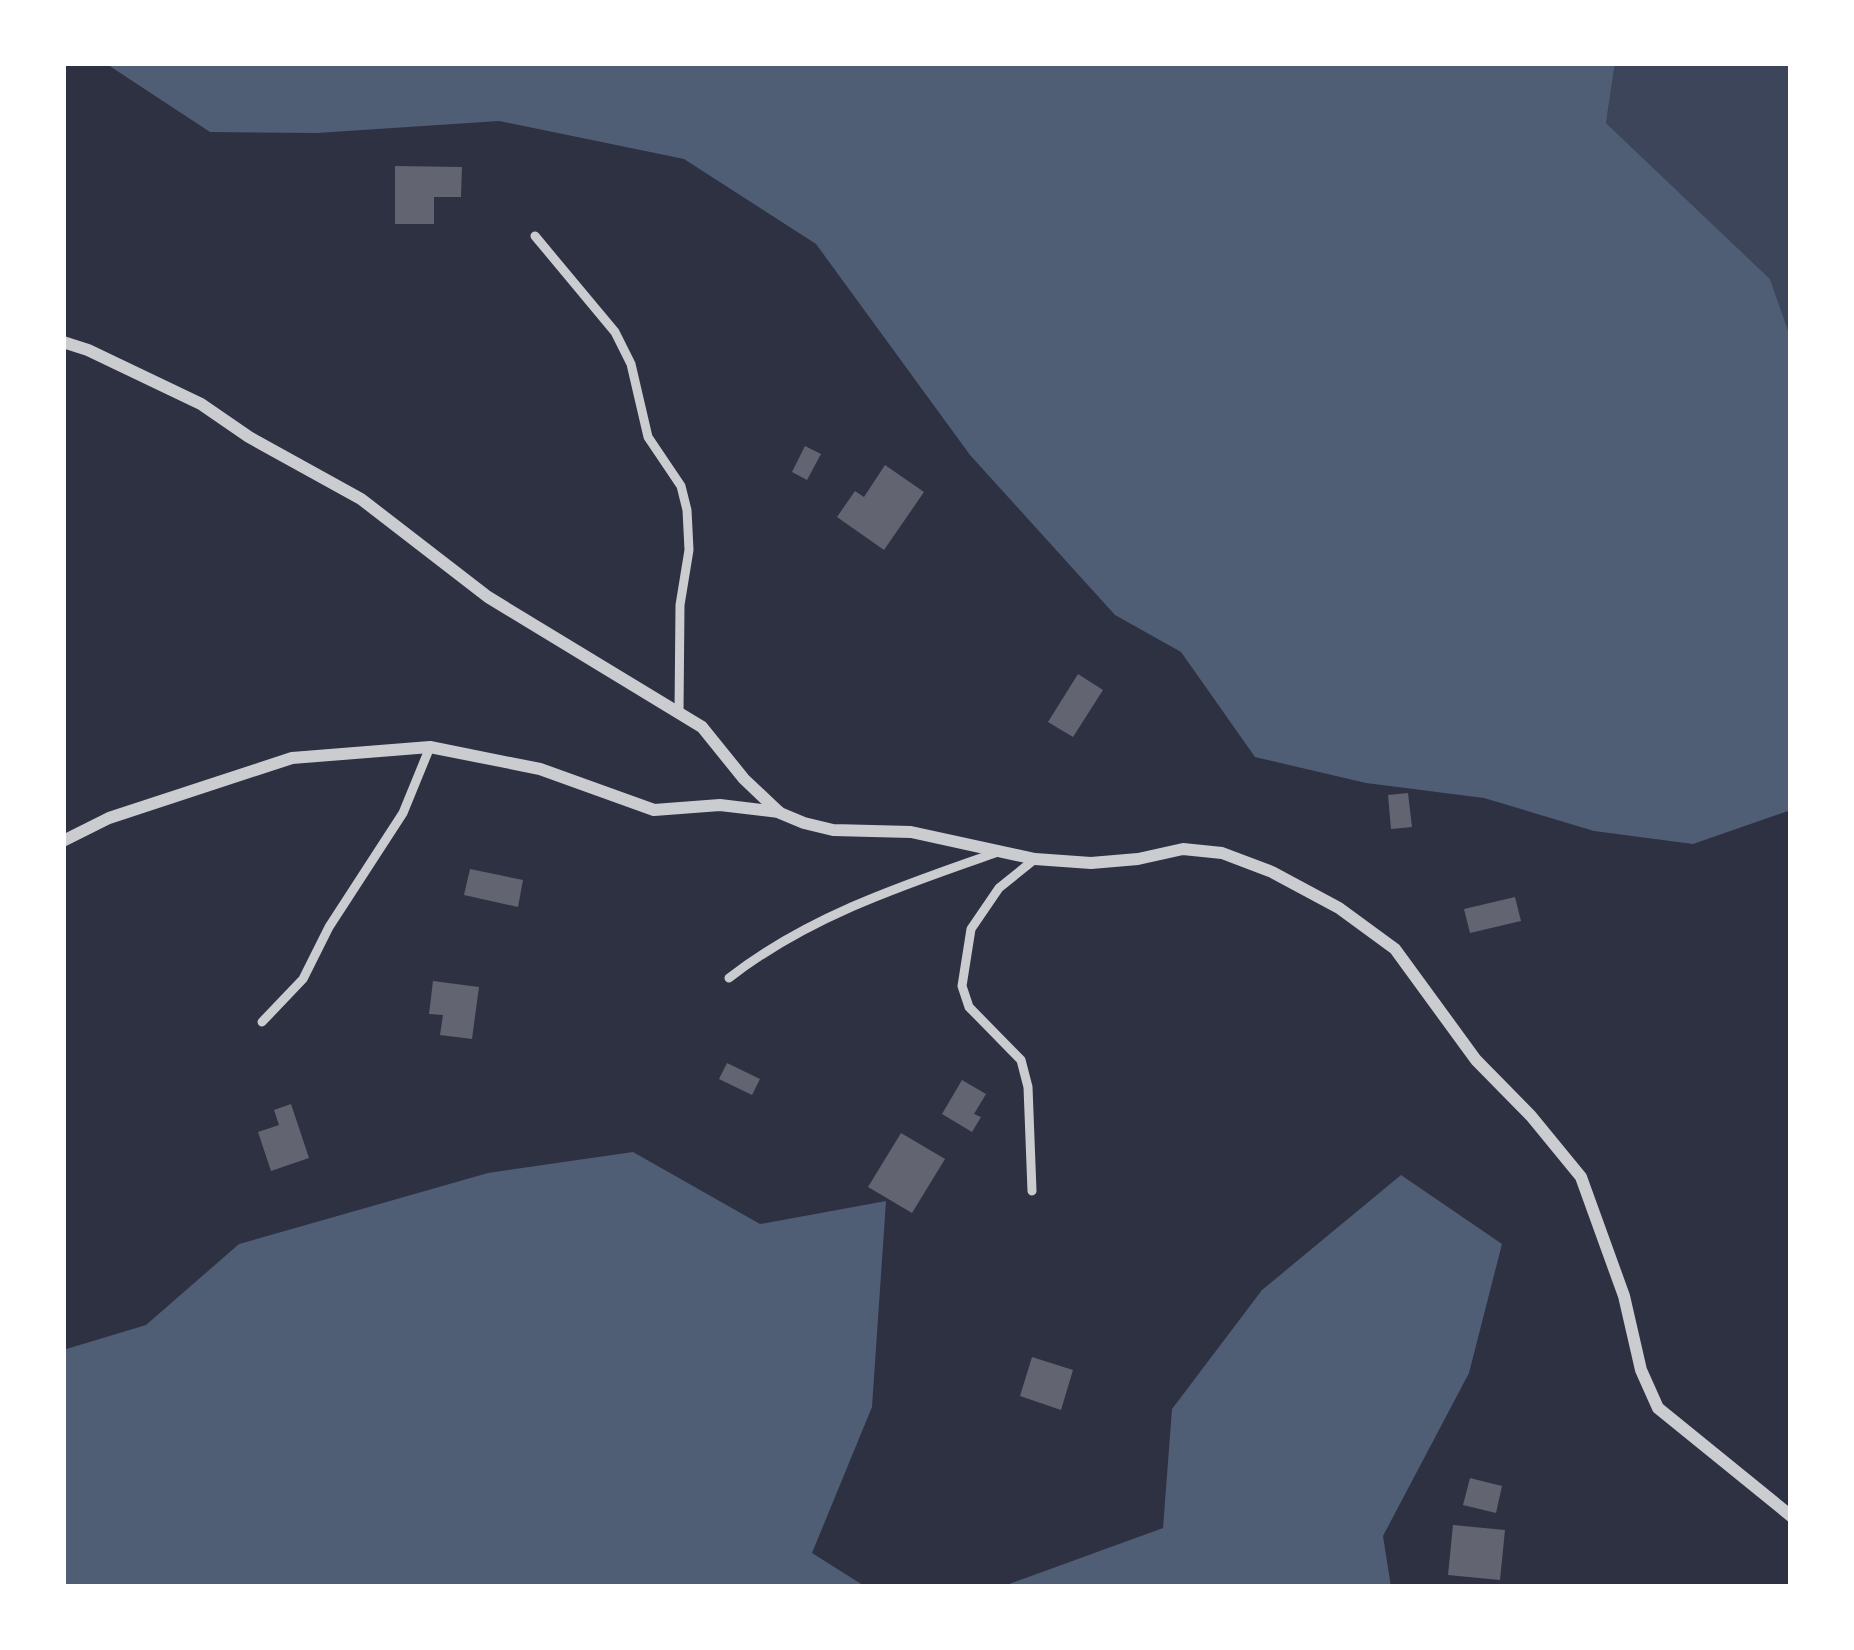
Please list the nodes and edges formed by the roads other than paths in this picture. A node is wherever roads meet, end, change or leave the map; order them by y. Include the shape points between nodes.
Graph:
1 (535, 236) dead end
2 (63, 342) edge
3 (680, 711) junction
4 (430, 747) junction
5 (780, 813) junction
6 (63, 841) edge
7 (995, 853) junction
8 (1035, 859) junction
9 (729, 978) dead end
10 (262, 1022) dead end
11 (1032, 1191) dead end
12 (1791, 1516) edge

1 - 3 lane via 616,332 648,437 680,486 688,550
2 - 3 street via 202,404 347,491 488,597
3 - 5 street
4 - 5 street via 540,769 654,810 720,805
4 - 6 street via 292,758
4 - 10 lane via 403,813 303,979
5 - 7 street via 833,830 911,832
7 - 8 street
7 - 9 lane via 887,890 759,954
8 - 11 lane via 999,888 971,928 962,986 969,1007 1021,1060
8 - 12 street via 1091,863 1184,848 1222,853 1340,908 1395,949 1476,1060 1581,1177 1658,1408

